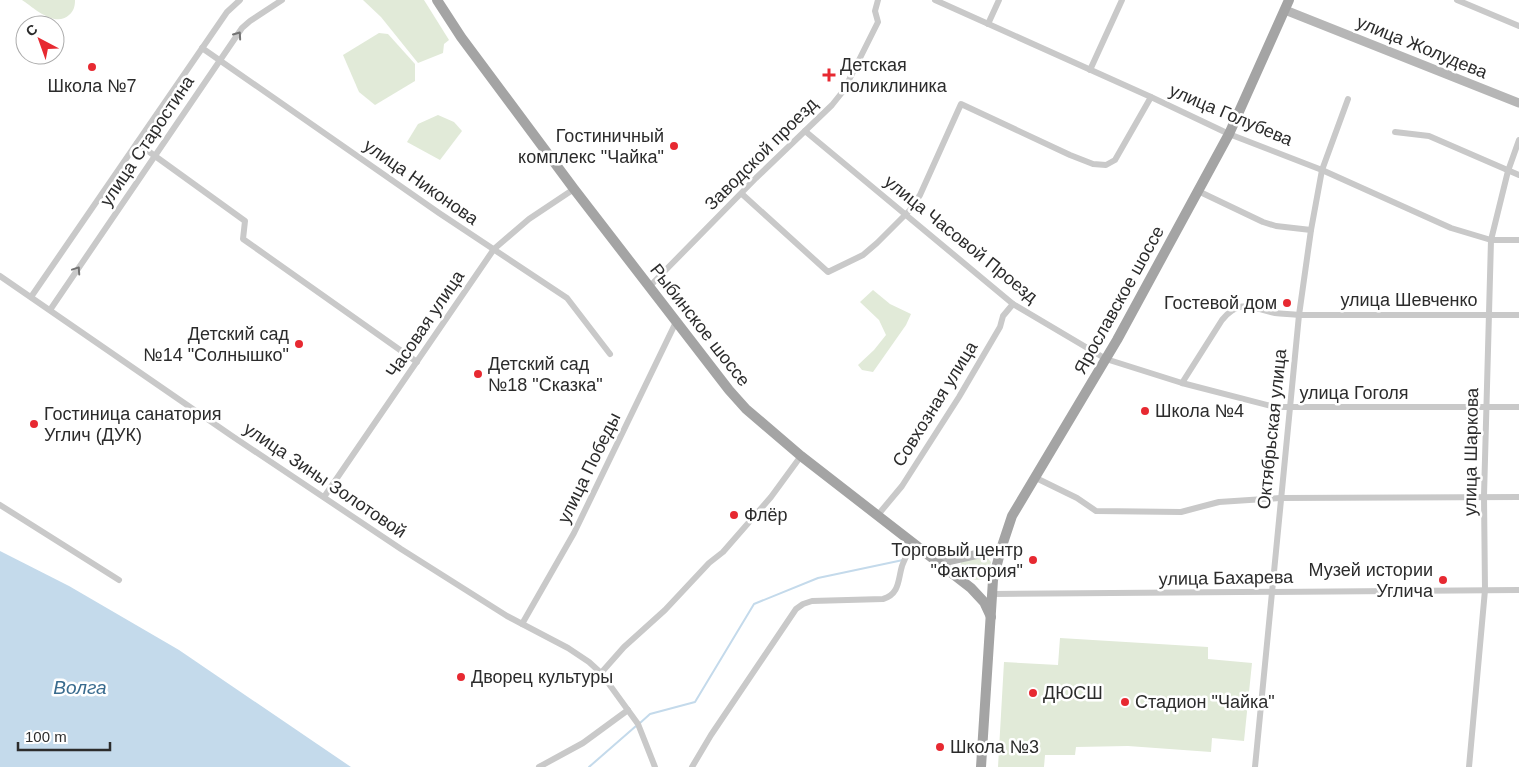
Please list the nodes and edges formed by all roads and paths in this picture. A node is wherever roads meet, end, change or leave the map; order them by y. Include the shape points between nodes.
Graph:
1 (240, 0) edge
2 (282, 0) edge
3 (437, 0) edge
4 (878, 0) edge
5 (935, 0) edge
6 (999, 0) edge
7 (1122, 0) edge
8 (1457, 0) edge
9 (1287, 5) edge
10 (988, 24) junction
11 (1519, 26) edge
12 (202, 48) junction
13 (220, 61) junction
14 (1090, 70) junction
15 (1151, 97) junction
16 (1348, 99) dead end
17 (1519, 103) edge
18 (805, 131) junction
19 (1395, 132) dead end
20 (1228, 134) junction
21 (1519, 140) edge
22 (136, 143) junction
23 (155, 156) junction
24 (1322, 170) junction
25 (1508, 171) junction
26 (1519, 175) edge
27 (574, 189) junction
28 (1198, 191) junction
29 (742, 194) junction
30 (906, 215) junction
31 (1311, 230) junction
32 (1491, 240) junction
33 (1519, 240) edge
34 (494, 249) junction
35 (0, 276) edge
36 (649, 286) junction
37 (31, 297) junction
38 (1013, 304) junction
39 (50, 310) junction
40 (1489, 314) junction
41 (1299, 315) junction
42 (1519, 315) edge
43 (676, 322) junction
44 (610, 354) dead end
45 (1106, 359) junction
46 (417, 362) junction
47 (1182, 383) junction
48 (1487, 407) junction
49 (1519, 407) edge
50 (1290, 408) junction
51 (801, 456) junction
52 (1034, 477) junction
53 (1484, 496) junction
54 (324, 497) junction
55 (1519, 497) edge
56 (1280, 498) junction
57 (0, 505) edge
58 (877, 516) junction
59 (912, 543) junction
60 (1001, 549) junction
61 (938, 563) junction
62 (119, 580) dead end
63 (1485, 590) junction
64 (1519, 590) edge
65 (1273, 592) junction
66 (992, 594) junction
67 (992, 618) junction
68 (522, 624) junction
69 (601, 673) junction
70 (628, 710) junction
71 (539, 767) edge
72 (655, 767) edge
73 (692, 767) edge
74 (981, 767) edge
75 (1255, 767) edge
76 (1469, 767) edge

1 - 12 street, улица Старостина via 227,12
13 -> 2 street, улица Старостина via 246,24
3 - 27 main road, Рыбинское шоссе
4 - 18 street, Заводской проезд via 875,11 878,22 844,90
5 - 10 street, улица Голубева
6 - 10 street
7 - 14 street
8 - 11 street
9 - 17 main road, улица Жолудева
9 - 20 main road, Ярославское шоссе
10 - 14 street, улица Голубева
12 - 13 street, улица Никонова
12 - 22 street, улица Старостина
13 - 23 street, улица Старостина
13 - 34 street, улица Никонова
14 - 15 street, улица Голубева
15 - 20 street, улица Голубева
15 - 30 street via 1115,160 1106,165 1093,164 1070,155 961,104 920,194
16 - 24 street, Октябрьская улица
18 - 29 street, Заводской проезд
18 - 30 street, улица Часовой Проезд
19 - 25 street via 1429,136
20 - 24 street, улица Голубева
20 - 28 main road, Ярославское шоссе
21 - 25 street, улица Шаркова
22 - 23 street
22 - 37 street, улица Старостина
39 -> 23 street, улица Старостина
23 - 46 street via 245,221 243,239
24 - 31 street, Октябрьская улица
24 - 32 street, улица Голубева via 1451,228
25 - 26 street
25 - 32 street, улица Шаркова
27 - 34 street, Часовая улица via 529,219
27 - 36 main road, Рыбинское шоссе
28 - 31 street via 1263,222
28 - 45 main road, Ярославское шоссе
29 - 30 street via 828,272 863,255
29 - 36 street, Заводской проезд
30 - 38 street, улица Часовой Проезд
31 - 41 street, Октябрьская улица
32 - 33 street, улица Голубева
32 - 40 street, улица Шаркова
34 - 44 street, улица Никонова via 567,298
34 - 46 street, Часовая улица
35 - 37 street, улица Зины Золотовой
36 - 43 main road, Рыбинское шоссе
37 - 39 street, улица Зины Золотовой
38 - 45 street, улица Часовой Проезд
38 - 58 street, Совхозная улица via 902,486
39 - 54 street, улица Зины Золотовой
40 - 41 street, улица Шевченко
40 - 42 street, улица Шевченко
40 - 48 street, улица Шаркова
41 - 47 street, улица Шевченко via 1246,305 1234,309 1222,320
41 - 50 street, Октябрьская улица
43 - 51 main road, Рыбинское шоссе via 746,409
43 - 68 street, улица Победы via 574,534
45 - 47 street, улица Гоголя
45 - 52 main road, Ярославское шоссе
46 - 54 street, Часовая улица
47 - 50 street, улица Гоголя
48 - 49 street, улица Гоголя
48 - 50 street, улица Гоголя
48 - 53 street, улица Шаркова
50 - 56 street, Октябрьская улица
51 - 58 main road, Рыбинское шоссе
51 - 69 street via 771,497 723,552
52 - 56 street via 1096,510 1181,512 1219,502
52 - 60 main road, Ярославское шоссе via 1012,516
53 - 55 street
53 - 56 street
53 - 63 street, улица Шаркова
54 - 68 street, улица Зины Золотовой via 462,589
56 - 65 street, Октябрьская улица
57 - 62 street
58 - 59 main road, Рыбинское шоссе
59 - 61 main road, Рыбинское шоссе
59 - 73 street via 892,596 812,601 796,609
60 - 61 main road
60 - 66 main road, Ярославское шоссе
61 - 67 main road, Рыбинское шоссе via 978,594
63 - 64 street, улица Бахарева
63 - 65 street, улица Бахарева
63 - 76 street, улица Шаркова
65 - 66 street, улица Бахарева
65 - 75 street, Октябрьская улица
66 - 67 main road, Ярославское шоссе
67 - 74 main road, Ярославское шоссе
68 - 69 street, улица Зины Золотовой via 568,648
69 - 70 street, улица Зины Золотовой
70 - 71 street via 583,743
70 - 72 street, улица Зины Золотовой via 644,736

